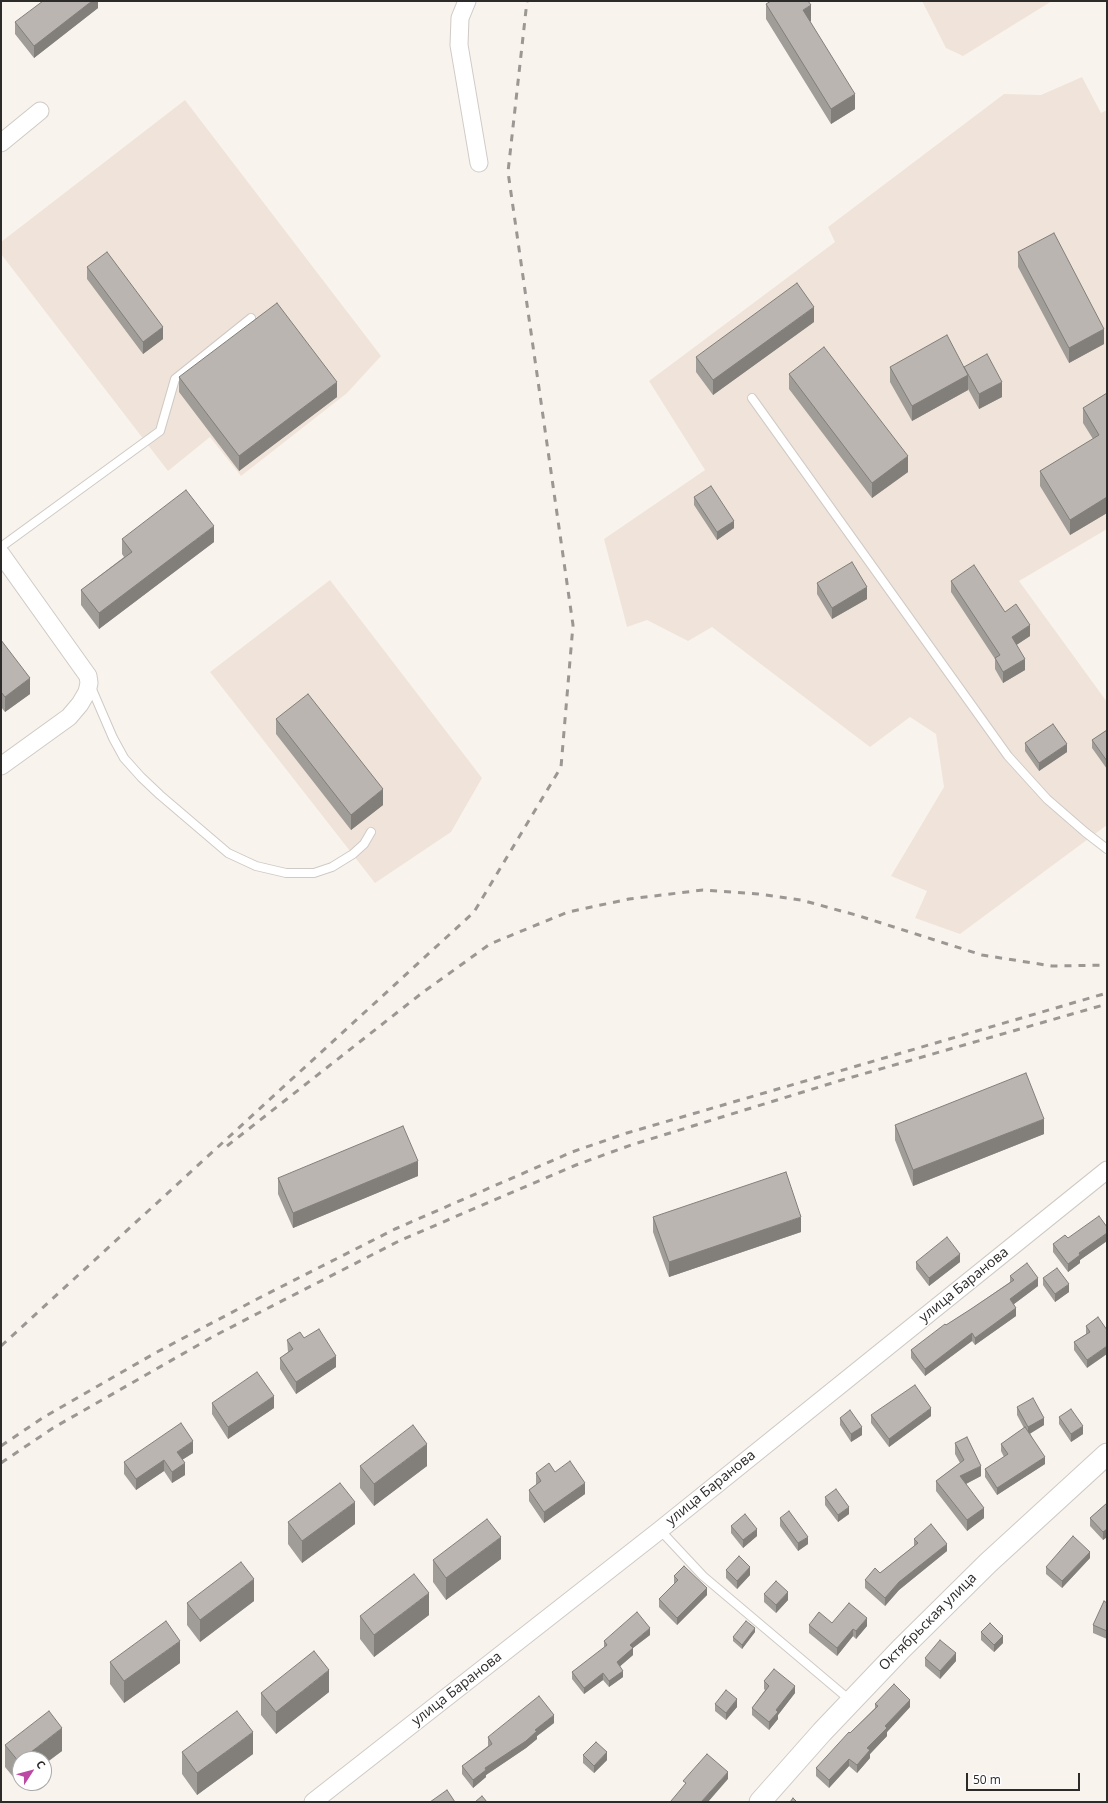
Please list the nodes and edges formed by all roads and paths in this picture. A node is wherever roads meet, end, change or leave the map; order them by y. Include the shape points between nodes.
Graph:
1 (467, 1) edge
2 (40, 111) dead end
3 (1, 143) edge
4 (479, 163) dead end
5 (251, 318) dead end
6 (752, 398) dead end
7 (1, 547) edge
8 (1, 554) edge
9 (89, 683) junction
10 (1, 766) edge
11 (371, 832) dead end
12 (1107, 849) edge
13 (1107, 1170) edge
14 (1107, 1454) edge
15 (660, 1530) junction
16 (851, 1701) junction
17 (315, 1801) edge
18 (760, 1802) edge

1 - 4 street via 460,18 459,45
2 - 3 street
5 - 7 lane via 175,379 160,431
6 - 12 lane via 1008,756 1047,799
8 - 9 street via 88,676
9 - 10 street via 80,704 69,717
9 - 11 lane via 124,758 160,795 228,853 256,866 278,872 314,873 332,867 353,854 364,844
13 - 15 street, улица Баранова
14 - 16 street, Октябрьская улица via 988,1563
15 - 16 lane via 703,1576
15 - 17 street, улица Баранова
16 - 18 street, Октябрьская улица

